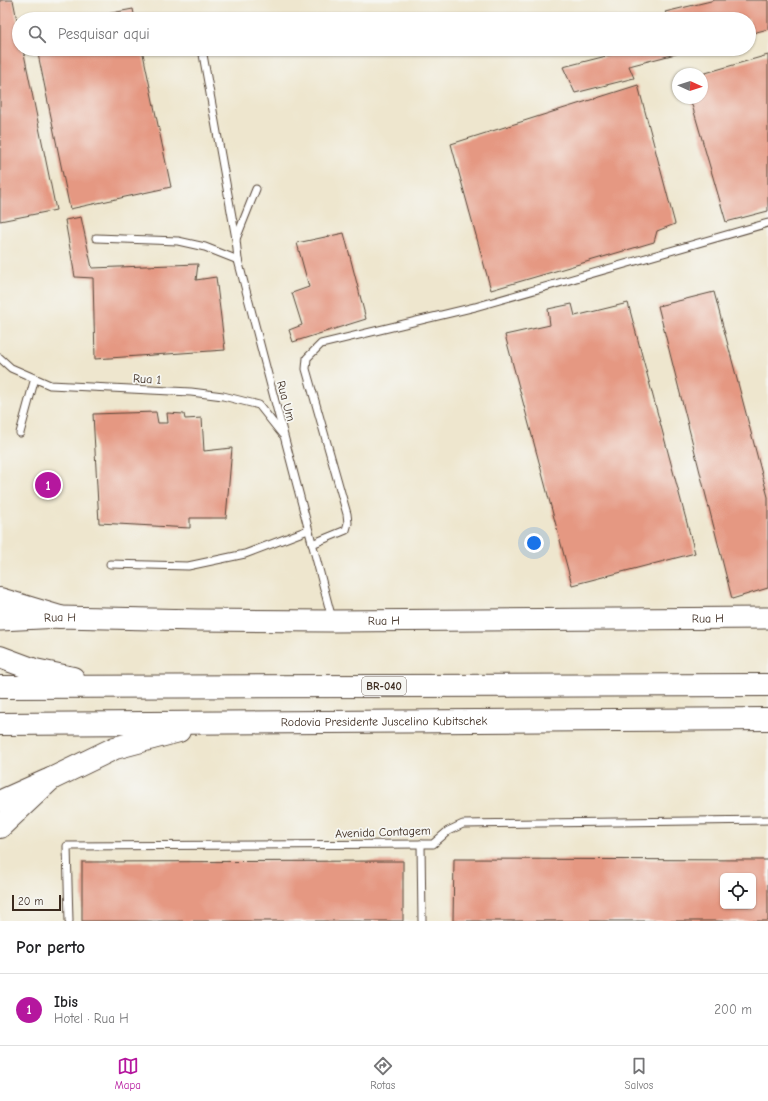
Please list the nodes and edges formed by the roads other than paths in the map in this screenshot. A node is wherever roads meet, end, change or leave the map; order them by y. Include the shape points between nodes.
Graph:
1 (203, 56) edge
2 (256, 189) dead end
3 (768, 223) edge
4 (96, 238) dead end
5 (236, 239) junction
6 (238, 260) junction
7 (0, 358) edge
8 (34, 378) junction
9 (20, 433) dead end
10 (284, 435) junction
11 (308, 530) junction
12 (312, 544) junction
13 (110, 564) dead end
14 (0, 599) edge
15 (60, 617) junction
16 (768, 618) edge
17 (0, 620) edge
18 (332, 621) junction
19 (0, 657) edge
20 (768, 685) edge
21 (0, 687) edge
22 (111, 687) junction
23 (768, 719) edge
24 (210, 723) junction
25 (0, 724) edge
26 (51, 779) junction
27 (0, 801) edge
28 (768, 820) edge
29 (0, 827) edge
30 (421, 844) junction
31 (69, 921) edge
32 (422, 921) edge

1 - 5 lane
2 - 5 lane, Rua Um
3 - 12 lane via 475,307 321,344 307,358 306,369 348,514 348,523 346,530
4 - 6 lane via 178,241 205,247
5 - 6 lane, Rua Um
6 - 10 lane, Rua Um
7 - 8 lane, Rua 1 via 11,368
8 - 9 lane
8 - 10 lane, Rua 1 via 50,384 223,396 259,405
10 - 11 lane, Rua Um
11 - 12 lane, Rua Um
11 - 13 lane via 245,554 188,566
12 - 18 lane, Rua Um
14 - 15 main road
15 - 17 main road, Rua H
15 - 18 main road, Rua H
16 - 18 main road, Rua H
19 - 22 main road via 35,670
20 - 22 main road, BR-040
21 - 22 main road, BR-040
23 - 24 main road, Rodovia Presidente Juscelino Kubitschek
24 - 25 main road, Rodovia Presidente Juscelino Kubitschek
24 - 26 main road via 115,748
26 - 27 main road
26 - 29 main road
28 - 30 lane, Avenida Contagem via 463,824 448,831 434,844
30 - 31 lane, Avenida Contagem via 68,846
30 - 32 lane

